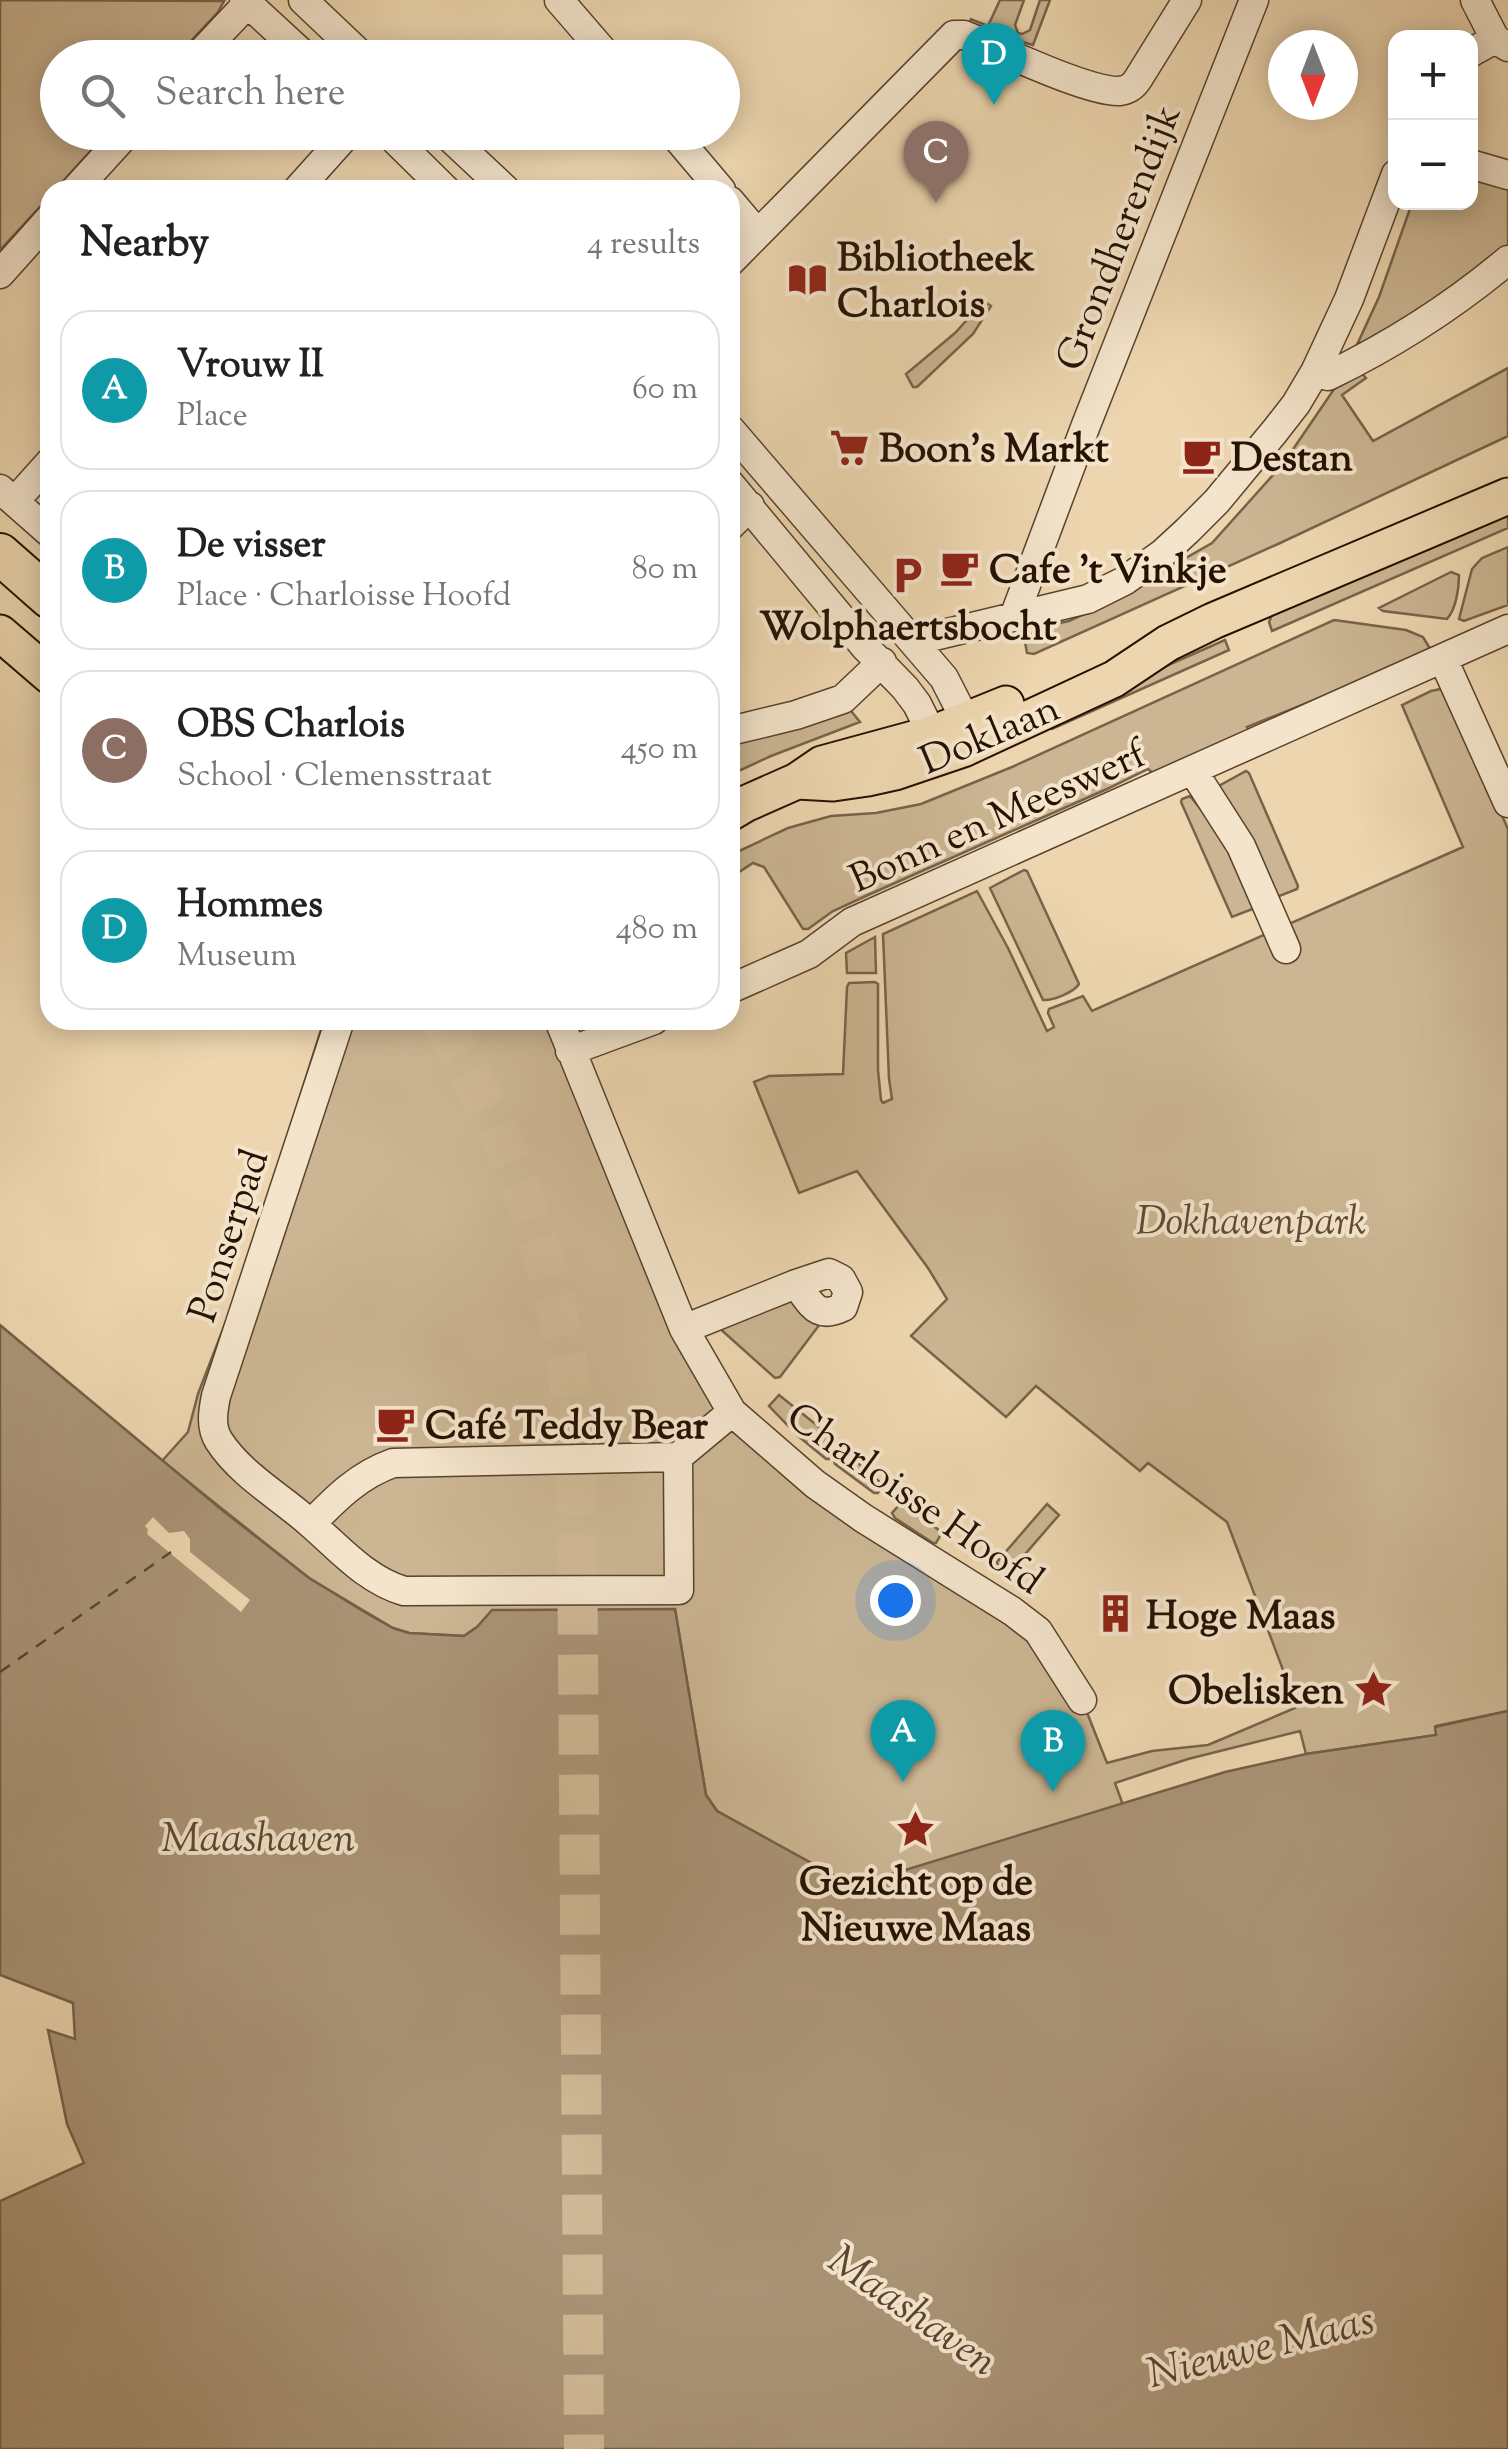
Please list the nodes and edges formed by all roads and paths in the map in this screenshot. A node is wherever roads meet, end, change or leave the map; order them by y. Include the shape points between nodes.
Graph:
1 (303, 0) edge
2 (558, 0) edge
3 (1187, 0) edge
4 (1254, 0) edge
5 (1475, 0) edge
6 (246, 1) edge
7 (212, 40) edge
8 (288, 40) edge
9 (345, 40) edge
10 (593, 40) edge
11 (1502, 43) edge
12 (1478, 51) edge
13 (112, 150) edge
14 (333, 150) edge
15 (405, 150) edge
16 (463, 150) edge
17 (687, 150) edge
18 (1478, 167) edge
19 (1508, 176) edge
20 (84, 180) edge
21 (305, 180) edge
22 (436, 180) edge
23 (495, 180) edge
24 (713, 180) edge
25 (1388, 196) edge
26 (740, 213) edge
27 (40, 229) edge
28 (757, 233) junction
29 (740, 251) edge
30 (1508, 260) edge
31 (0, 274) edge
32 (1316, 372) junction
33 (740, 441) edge
34 (40, 470) edge
35 (7, 495) edge
36 (740, 495) edge
37 (1508, 496) edge
38 (750, 506) junction
39 (740, 516) edge
40 (40, 524) edge
41 (0, 554) edge
42 (0, 586) edge
43 (40, 589) edge
44 (1014, 617) junction
45 (40, 620) edge
46 (1508, 629) edge
47 (905, 632) junction
48 (0, 633) edge
49 (874, 655) junction
50 (1443, 658) junction
51 (40, 667) edge
52 (740, 729) edge
53 (954, 734) junction
54 (1193, 771) junction
55 (1508, 803) edge
56 (740, 807) edge
57 (1286, 949) dead end
58 (740, 985) edge
59 (337, 1030) edge
60 (563, 1030) edge
61 (627, 1030) edge
62 (570, 1051) junction
63 (796, 1284) dead end
64 (684, 1329) junction
65 (732, 1412) junction
66 (678, 1457) junction
67 (311, 1524) junction
68 (1082, 1700) dead end

1 - 9 street
2 - 10 street
3 - 28 street via 1134,86 1123,91 1074,80 959,35
4 - 44 street, Grondherendijk
5 - 11 street
6 - 7 street
6 - 8 street
11 - 12 street
13 - 20 street
14 - 21 street
15 - 22 street
16 - 23 street
17 - 24 street
18 - 19 street
25 - 32 street
26 - 28 street
27 - 31 street
28 - 29 street
30 - 32 street via 1380,351 1328,376
32 - 44 street via 1242,472 1162,554 1088,599
33 - 47 street
34 - 35 street
35 - 40 street
36 - 38 street
37 - 53 main road, Doklaan via 1168,643 1119,655
38 - 39 street
38 - 49 street
41 - 43 highway
42 - 45 highway
44 - 47 street
46 - 50 street, Bonn en Meeswerf
47 - 49 street via 888,638
47 - 53 street via 953,691
48 - 51 main road
49 - 52 street via 844,699
49 - 53 street
50 - 54 street, Bonn en Meeswerf
50 - 55 street
53 - 56 main road, Doklaan via 822,764
54 - 57 street, Bonn en Meeswerf via 1240,846
54 - 58 street, Bonn en Meeswerf via 852,922 808,954
59 - 67 street, Ponserpad via 213,1412 234,1474
60 - 62 street, Charloisse Hoofd
61 - 62 street
62 - 64 street, Charloisse Hoofd
63 - 64 street
64 - 65 street, Charloisse Hoofd
65 - 66 street, Charloisse Hoofd
65 - 68 street, Charloisse Hoofd via 815,1484 1038,1632
66 - 67 street via 409,1461 372,1470
66 - 67 street via 679,1590 404,1591 355,1564

